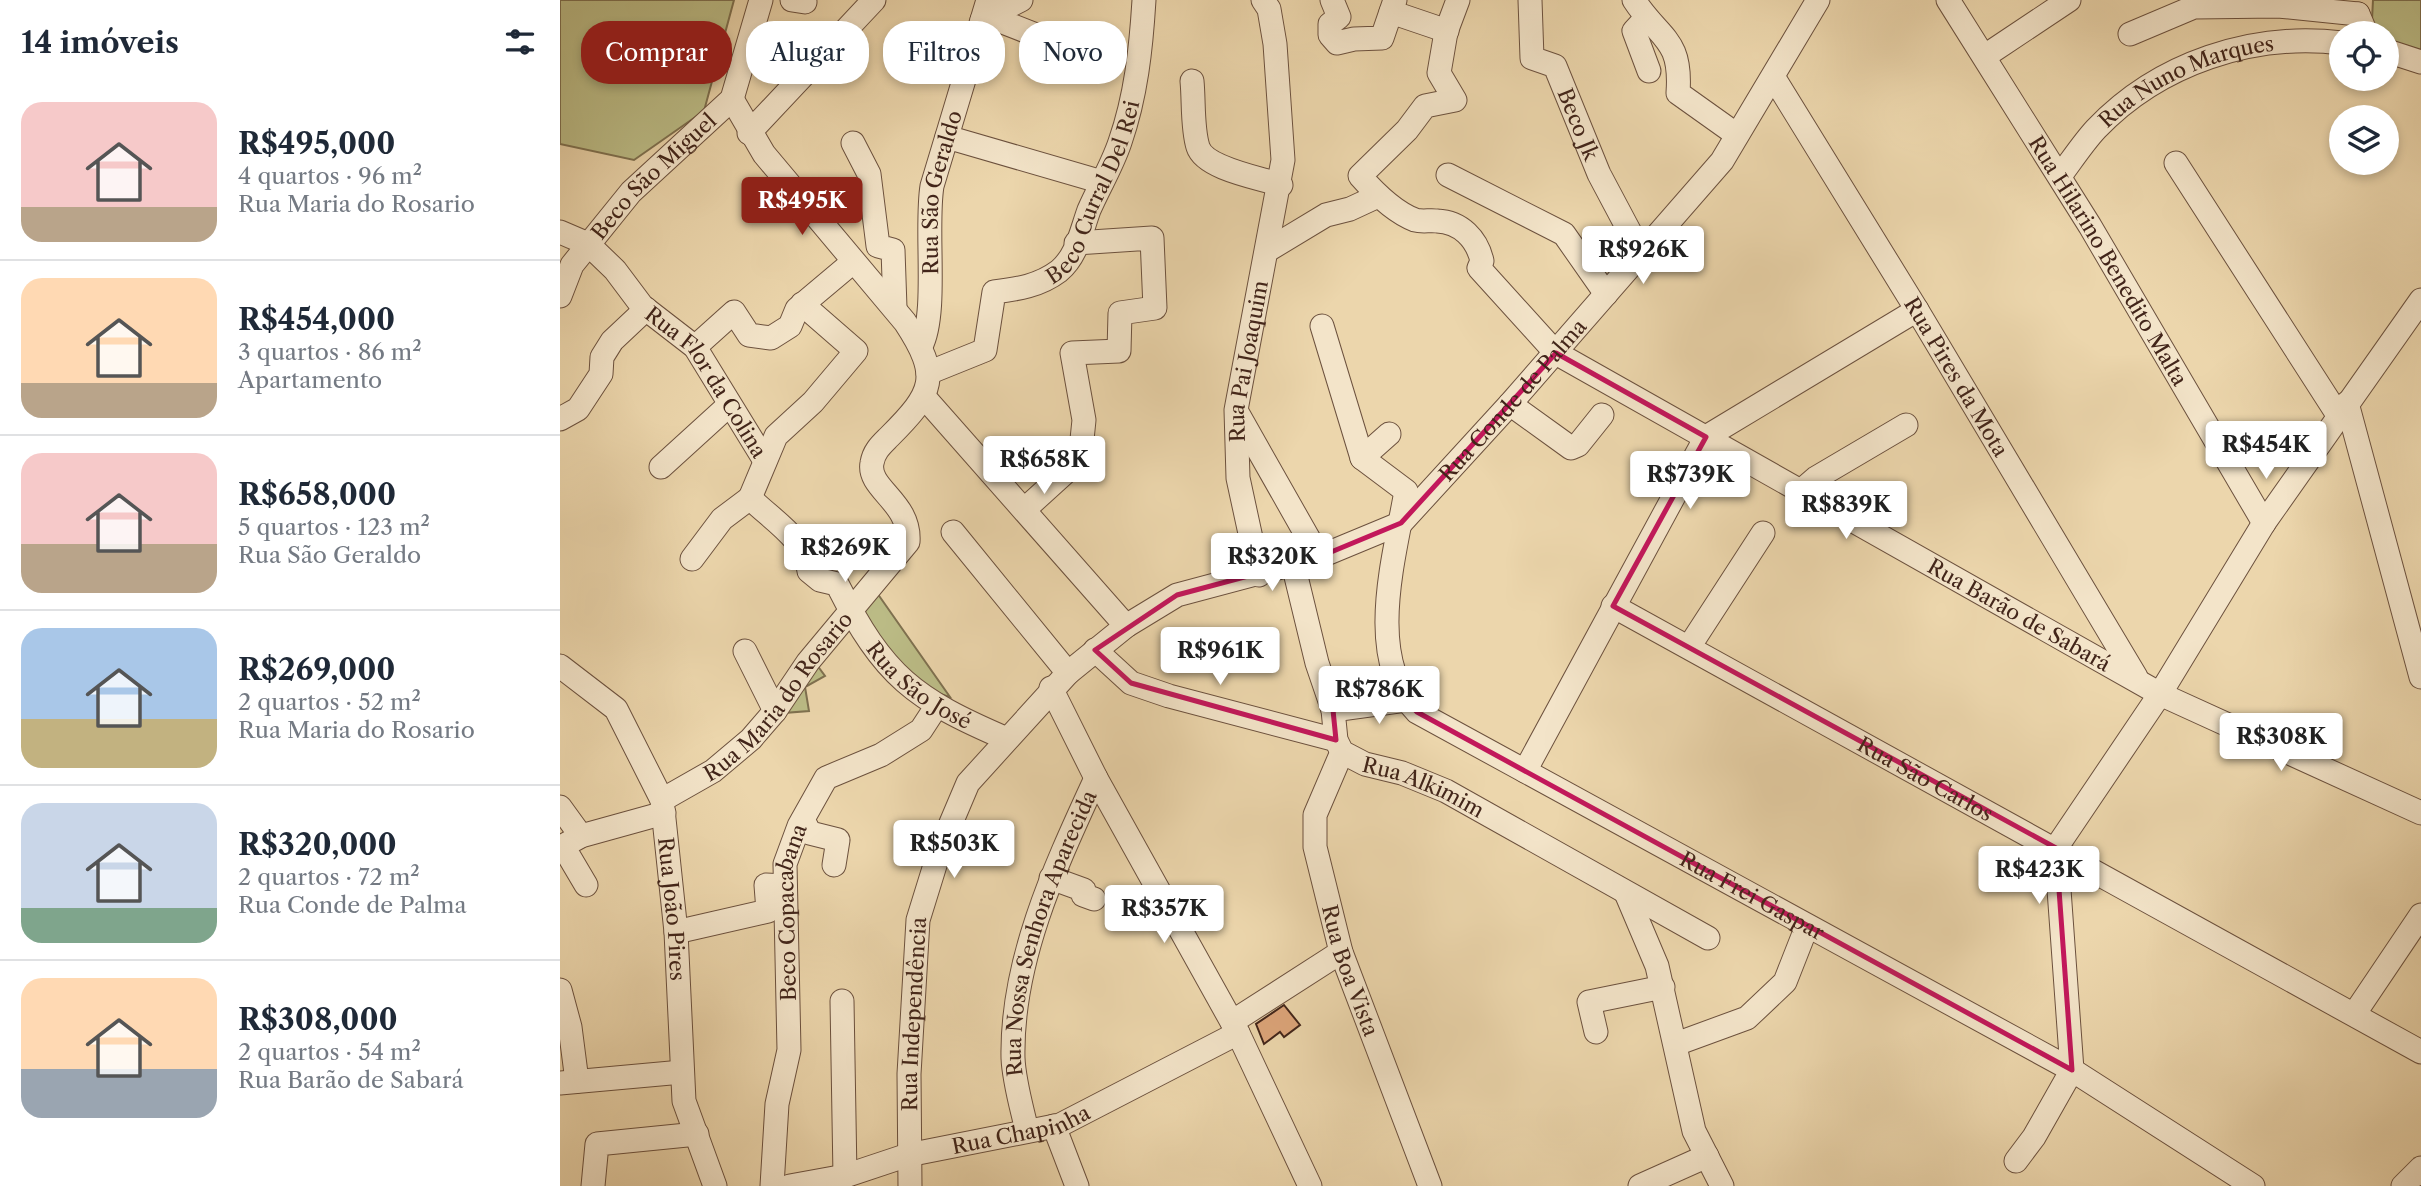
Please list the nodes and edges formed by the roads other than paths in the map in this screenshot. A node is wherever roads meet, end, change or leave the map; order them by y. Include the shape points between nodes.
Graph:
1 (761, 0) edge
2 (874, 0) edge
3 (1021, 0) edge
4 (1144, 0) edge
5 (1263, 0) edge
6 (1332, 0) edge
7 (1458, 0) edge
8 (1530, 0) edge
9 (1818, 0) edge
10 (1948, 0) edge
11 (2069, 0) edge
12 (2278, 3) edge
13 (2188, 4) edge
14 (1393, 6) edge
15 (1640, 9) edge
16 (987, 12) edge
17 (2364, 16) edge
18 (1019, 27) edge
19 (1447, 31) junction
20 (2130, 34) dead end
21 (2329, 41) edge
22 (2399, 55) edge
23 (1985, 56) junction
24 (2421, 62) edge
25 (1649, 71) dead end
26 (1774, 78) junction
27 (1192, 81) dead end
28 (732, 99) junction
29 (749, 133) junction
30 (1737, 135) junction
31 (947, 137) junction
32 (852, 143) dead end
33 (2176, 163) dead end
34 (1448, 175) dead end
35 (2060, 176) junction
36 (1102, 182) junction
37 (1281, 186) junction
38 (1377, 196) junction
39 (560, 232) edge
40 (1076, 243) junction
41 (588, 244) junction
42 (1268, 250) junction
43 (1642, 255) junction
44 (853, 262) junction
45 (1606, 294) junction
46 (560, 296) edge
47 (2421, 300) edge
48 (802, 304) junction
49 (895, 308) junction
50 (646, 309) junction
51 (1917, 310) junction
52 (1322, 326) dead end
53 (921, 346) junction
54 (695, 348) junction
55 (1556, 353) junction
56 (928, 373) junction
57 (925, 398) junction
58 (1510, 404) junction
59 (728, 406) junction
60 (2342, 409) junction
61 (1236, 410) junction
62 (1602, 415) dead end
63 (560, 419) edge
64 (1906, 425) dead end
65 (1389, 434) dead end
66 (1706, 438) junction
67 (1362, 458) junction
68 (765, 461) junction
69 (661, 467) dead end
70 (1801, 491) junction
71 (750, 498) junction
72 (1025, 509) junction
73 (1401, 523) junction
74 (2263, 523) junction
75 (953, 532) dead end
76 (1763, 533) dead end
77 (1319, 557) junction
78 (692, 559) dead end
79 (1293, 564) junction
80 (1259, 575) junction
81 (1614, 606) junction
82 (851, 611) junction
83 (1126, 626) junction
84 (1689, 647) junction
85 (1095, 650) junction
86 (745, 651) dead end
87 (560, 666) edge
88 (2421, 677) edge
89 (2136, 678) junction
90 (1060, 681) junction
91 (2160, 694) junction
92 (1406, 700) junction
93 (936, 707) junction
94 (1333, 710) junction
95 (775, 711) junction
96 (1007, 739) junction
97 (1339, 746) junction
98 (1525, 771) junction
99 (1096, 778) junction
100 (663, 806) junction
101 (560, 807) edge
102 (2421, 813) edge
103 (803, 820) junction
104 (580, 836) junction
105 (2056, 848) junction
106 (834, 865) dead end
107 (1051, 878) junction
108 (586, 885) dead end
109 (785, 886) junction
110 (1626, 894) junction
111 (1094, 899) dead end
112 (2421, 915) edge
113 (1807, 926) junction
114 (676, 932) junction
115 (1708, 938) dead end
116 (1341, 952) junction
117 (1663, 987) junction
118 (560, 990) edge
119 (842, 1001) dead end
120 (2355, 1013) junction
121 (1235, 1028) junction
122 (1596, 1032) dead end
123 (1676, 1044) junction
124 (2421, 1052) edge
125 (2072, 1070) junction
126 (682, 1072) junction
127 (568, 1082) edge
128 (1054, 1126) junction
129 (1027, 1131) junction
130 (697, 1134) junction
131 (908, 1155) junction
132 (1707, 1156) junction
133 (2016, 1161) dead end
134 (2421, 1168) edge
135 (845, 1176) junction
136 (593, 1186) edge
137 (715, 1186) edge
138 (772, 1186) edge
139 (790, 1186) edge
140 (910, 1186) edge
141 (1077, 1186) edge
142 (1310, 1186) edge
143 (1430, 1186) edge
144 (1640, 1186) edge
145 (1722, 1186) edge
146 (2253, 1186) edge
147 (2403, 1186) edge

1 - 28 street
2 - 29 street
3 - 16 street
4 - 36 street, Beco Curral Del Rei via 1139,67 1120,143
5 - 37 street, Rua Pai Joaquim via 1275,44
6 - 14 street via 1339,17 1329,24 1330,35 1337,43 1382,38
7 - 19 street
8 - 43 street, Beco Jk via 1532,58 1555,66 1599,174
9 - 26 street, Rua Conde de Palma
10 - 23 street, Rua Hilarino Benedito Malta
11 - 23 street
12 - 13 street
12 - 17 street
13 - 20 street
14 - 19 street
15 - 25 street via 1634,31
15 - 30 street via 1665,34 1680,66 1678,93
16 - 18 street
16 - 31 street, Rua São Geraldo
19 - 38 street via 1439,73 1455,100 1425,106 1360,176
21 - 35 street, Rua Nuno Marques via 2252,44 2195,62 2142,90 2097,129
22 - 24 street
23 - 35 street, Rua Hilarino Benedito Malta
26 - 30 street, Rua Conde de Palma
26 - 51 street, Rua Pires da Mota
27 - 37 street via 1198,147 1204,158
28 - 29 street
28 - 41 street, Beco São Miguel via 631,192
29 - 44 street
30 - 43 street, Rua Conde de Palma via 1721,161
31 - 36 street
31 - 53 street, Rua São Geraldo via 928,209 928,323
32 - 49 street via 869,173 878,246 893,250
33 - 60 street
34 - 45 street via 1564,234
35 - 74 street, Rua Hilarino Benedito Malta
36 - 40 street, Beco Curral Del Rei
37 - 42 street, Rua Pai Joaquim
38 - 42 street via 1326,215
38 - 55 street, Rua Barão de Sabará via 1416,220 1441,221 1468,234 1480,250 1479,268
39 - 41 street, Rua Flor da Colina
40 - 56 street, Beco Curral Del Rei via 1075,253 1059,271 1033,286 994,292 985,350
40 - 72 street via 1152,238 1154,308 1120,313 1119,351 1072,353 1084,420 1080,459
41 - 46 street, Beco São Miguel via 572,265
41 - 50 street, Rua Flor da Colina
42 - 61 street, Rua Pai Joaquim
43 - 45 street, Rua Conde de Palma
44 - 48 street
44 - 49 street
45 - 55 street, Rua Conde de Palma
47 - 60 street
48 - 54 street via 790,326 771,338 749,335 734,312
48 - 68 street via 856,351 813,402 776,436
49 - 53 street
50 - 54 street, Rua Flor da Colina
50 - 63 street via 607,349 601,374 578,409
51 - 66 street
51 - 89 street, Rua Pires da Mota
52 - 67 street
53 - 56 street
54 - 59 street, Rua Flor da Colina
55 - 58 street, Rua Conde de Palma
55 - 66 street, Rua Barão de Sabará
56 - 57 street
57 - 72 street
57 - 82 street, Rua Maria do Rosario via 875,451 871,466 874,479 902,509 908,542
58 - 62 street via 1571,448
58 - 73 street, Rua Conde de Palma
59 - 68 street, Rua Flor da Colina
59 - 69 street
60 - 74 street
60 - 88 street
61 - 77 street
61 - 80 street, Rua Pai Joaquim via 1238,478
64 - 70 street
65 - 67 street
66 - 70 street, Rua Barão de Sabará
66 - 81 street
67 - 73 street via 1406,491
68 - 71 street, Rua Flor da Colina
70 - 89 street, Rua Barão de Sabará
71 - 78 street via 722,519
71 - 82 street via 796,539 807,556 809,571 820,580 837,584
72 - 83 street
73 - 77 street, Rua Conde de Palma
73 - 92 street via 1386,608 1390,659
74 - 91 street
75 - 90 street
76 - 84 street
77 - 79 street, Rua Conde de Palma
79 - 80 street, Rua Conde de Palma
79 - 94 street
80 - 83 street, Rua Conde de Palma via 1177,595
81 - 84 street, Rua São Carlos
81 - 98 street
82 - 93 street, Rua São José via 880,657 906,685
82 - 95 street, Rua Maria do Rosario
83 - 85 street, Rua Independência
84 - 105 street, Rua São Carlos
85 - 90 street, Rua Independência
85 - 97 street, Rua Alkimim via 1131,683
86 - 95 street
87 - 100 street, Rua João Pires via 616,709
89 - 91 street, Rua Barão de Sabará
90 - 96 street, Rua Independência
90 - 99 street
91 - 102 street, Rua Barão de Sabará
91 - 105 street
92 - 94 street
92 - 98 street, Rua Frei Gaspar via 1417,712
93 - 96 street, Rua São José
93 - 103 street, Beco Copacabana via 921,730 881,755 826,778
94 - 97 street
95 - 100 street, Rua Maria do Rosario via 732,757
96 - 131 street, Rua Independência via 968,783 940,849 918,920
97 - 110 street, Rua Alkimim via 1365,764 1446,791
97 - 116 street, Rua Boa Vista via 1315,815 1315,847
98 - 113 street, Rua Frei Gaspar
99 - 107 street, Rua Nossa Senhora Aparecida
99 - 121 street
100 - 104 street, Rua Maria do Rosario
100 - 114 street, Rua João Pires
101 - 104 street
103 - 106 street via 810,833 838,840
103 - 109 street, Beco Copacabana via 785,864
104 - 108 street via 563,846
105 - 120 street, Rua São Carlos
105 - 125 street
107 - 111 street
107 - 129 street, Rua Nossa Senhora Aparecida via 1019,986 1013,1059
109 - 114 street via 766,886 768,911
109 - 138 street, Beco Copacabana via 789,1050 777,1104
110 - 115 street, Rua Alkimim
110 - 117 street
112 - 120 street
113 - 123 street via 1785,982 1747,1018
113 - 125 street, Rua Frei Gaspar
114 - 126 street, Rua João Pires
116 - 121 street, Rua Chapinha
116 - 143 street, Rua Boa Vista
117 - 122 street via 1589,1002
117 - 123 street
118 - 127 street via 570,1027
119 - 135 street
120 - 124 street, Rua São Carlos
121 - 128 street, Rua Chapinha
121 - 142 street
123 - 132 street via 1694,1131
125 - 133 street
125 - 146 street, Rua Frei Gaspar
126 - 127 street
126 - 130 street, Rua João Pires via 684,1101
128 - 129 street, Rua Chapinha
128 - 141 street
129 - 131 street, Rua Chapinha
130 - 136 street via 597,1144
130 - 137 street, Rua João Pires
131 - 135 street, Rua Chapinha
131 - 140 street, Rua Independência
132 - 144 street
132 - 145 street
134 - 147 street
135 - 139 street, Rua Chapinha

